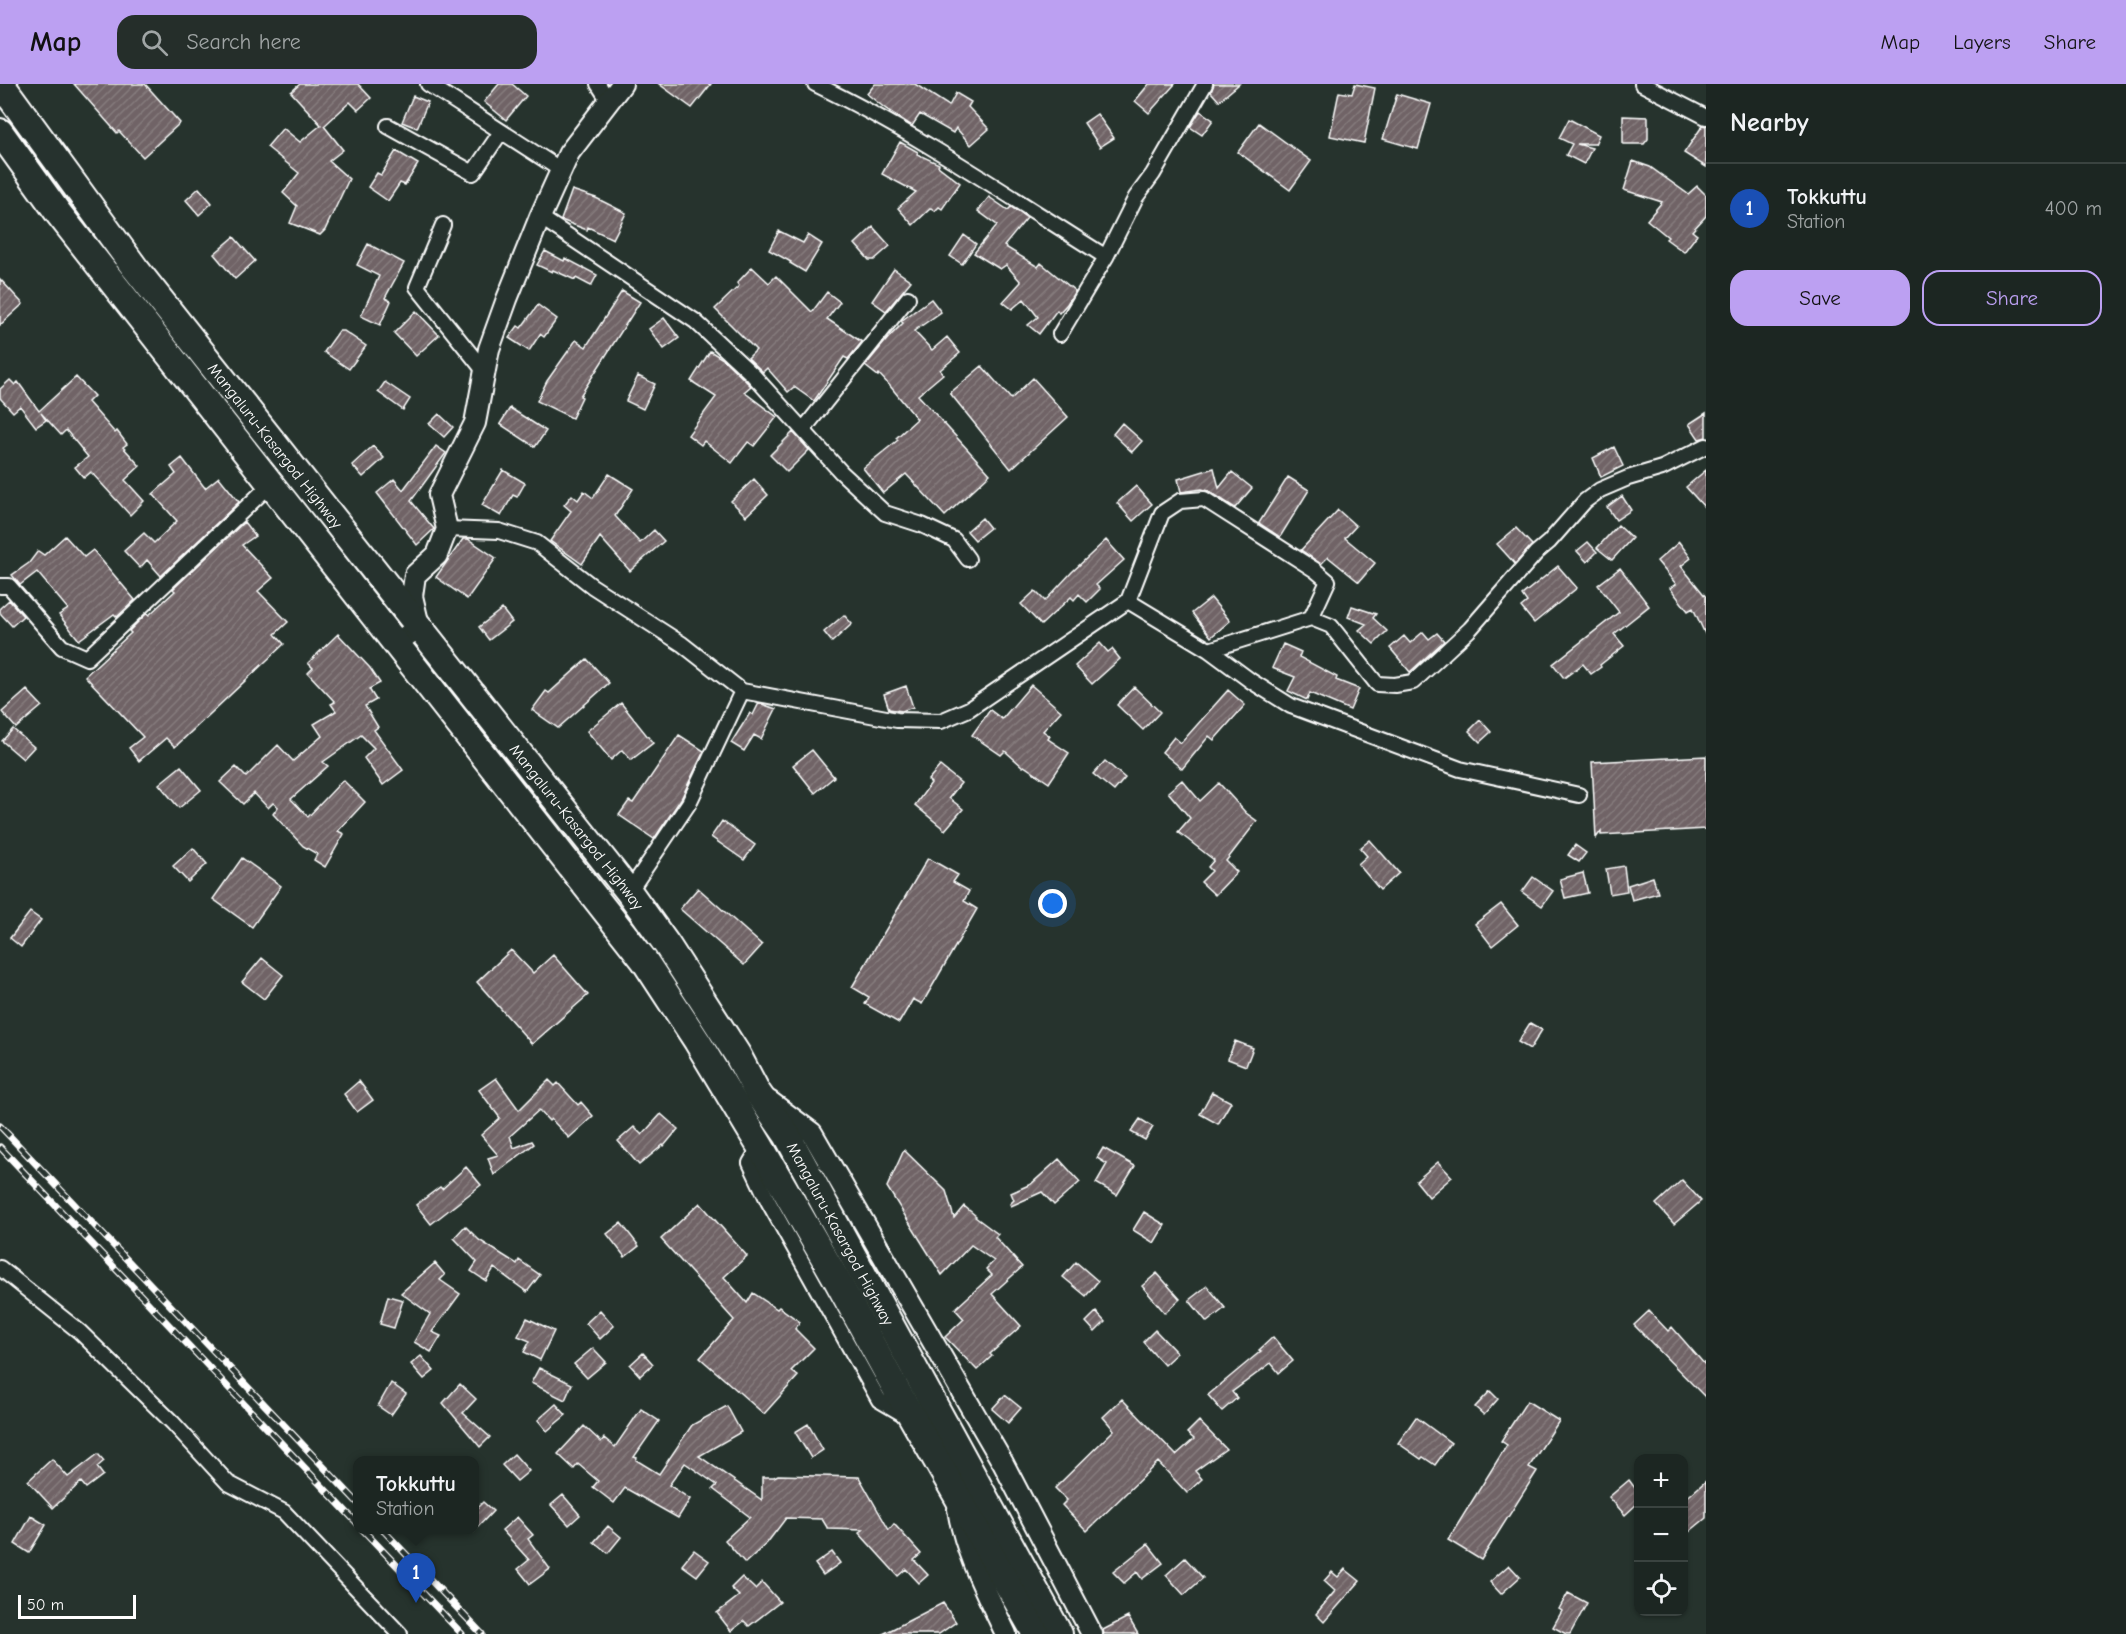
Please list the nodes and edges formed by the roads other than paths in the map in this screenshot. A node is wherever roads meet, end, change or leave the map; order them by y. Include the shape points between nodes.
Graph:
1 (1, 84) edge
2 (428, 84) edge
3 (598, 84) edge
4 (622, 84) edge
5 (815, 84) edge
6 (1205, 84) edge
7 (1642, 84) edge
8 (609, 101) junction
9 (1706, 117) edge
10 (388, 126) dead end
11 (0, 132) edge
12 (501, 132) junction
13 (561, 170) junction
14 (540, 217) junction
15 (443, 225) dead end
16 (1106, 257) junction
17 (908, 298) dead end
18 (1060, 334) dead end
19 (485, 372) junction
20 (803, 430) junction
21 (1706, 446) edge
22 (271, 484) junction
23 (447, 529) junction
24 (968, 559) dead end
25 (0, 586) edge
26 (1128, 601) junction
27 (1311, 618) junction
28 (419, 626) junction
29 (396, 644) junction
30 (1209, 650) junction
31 (742, 691) junction
32 (1580, 795) dead end
33 (628, 892) junction
34 (757, 1092) junction
35 (0, 1268) edge
36 (955, 1491) junction
37 (1010, 1567) junction
38 (400, 1634) edge
39 (1006, 1634) edge
40 (1036, 1634) edge
41 (1059, 1634) edge
42 (1092, 1634) edge

1 - 28 highway, Mangaluru-Kasargod Highway via 135,268
2 - 12 street
3 - 8 street
4 - 8 street
5 - 16 street via 936,150
6 - 16 street via 1154,174 1136,197
7 - 9 street
8 - 13 street via 569,153
10 - 12 street via 473,173
11 - 22 highway, Mangaluru-Kasargod Highway
12 - 13 street
13 - 14 street
14 - 19 street via 489,349
14 - 20 street via 695,321 753,375
15 - 19 street via 417,286
16 - 18 street
17 - 20 street
19 - 23 street via 476,423 439,495
20 - 24 street via 885,513 954,540
21 - 27 street via 1662,468 1600,490 1585,501 1470,628 1413,682 1377,684 1331,626
22 - 25 street via 87,658 62,647 9,586
22 - 29 highway, Mangaluru-Kasargod Highway
23 - 28 street via 437,555 415,575 412,596
23 - 31 street via 499,531 537,543
26 - 27 street via 1162,513 1180,501 1204,499 1328,581
26 - 30 street
26 - 31 street via 969,709 941,721 897,720
27 - 30 street
28 - 29 street
28 - 33 highway, Mangaluru-Kasargod Highway
29 - 36 highway, Mangaluru-Kasargod Highway via 644,960 760,1146
30 - 32 street via 1292,706 1460,769
31 - 33 street via 689,803
33 - 34 highway, Mangaluru-Kasargod Highway via 731,1044
34 - 37 highway, Mangaluru-Kasargod Highway via 787,1135
34 - 42 street via 812,1133 1003,1463
35 - 38 street via 80,1332 228,1483 284,1512
36 - 37 highway, Mangaluru-Kasargod Highway
36 - 39 street via 976,1574
37 - 40 highway, Mangaluru-Kasargod Highway
37 - 41 highway, Mangaluru-Kasargod Highway

